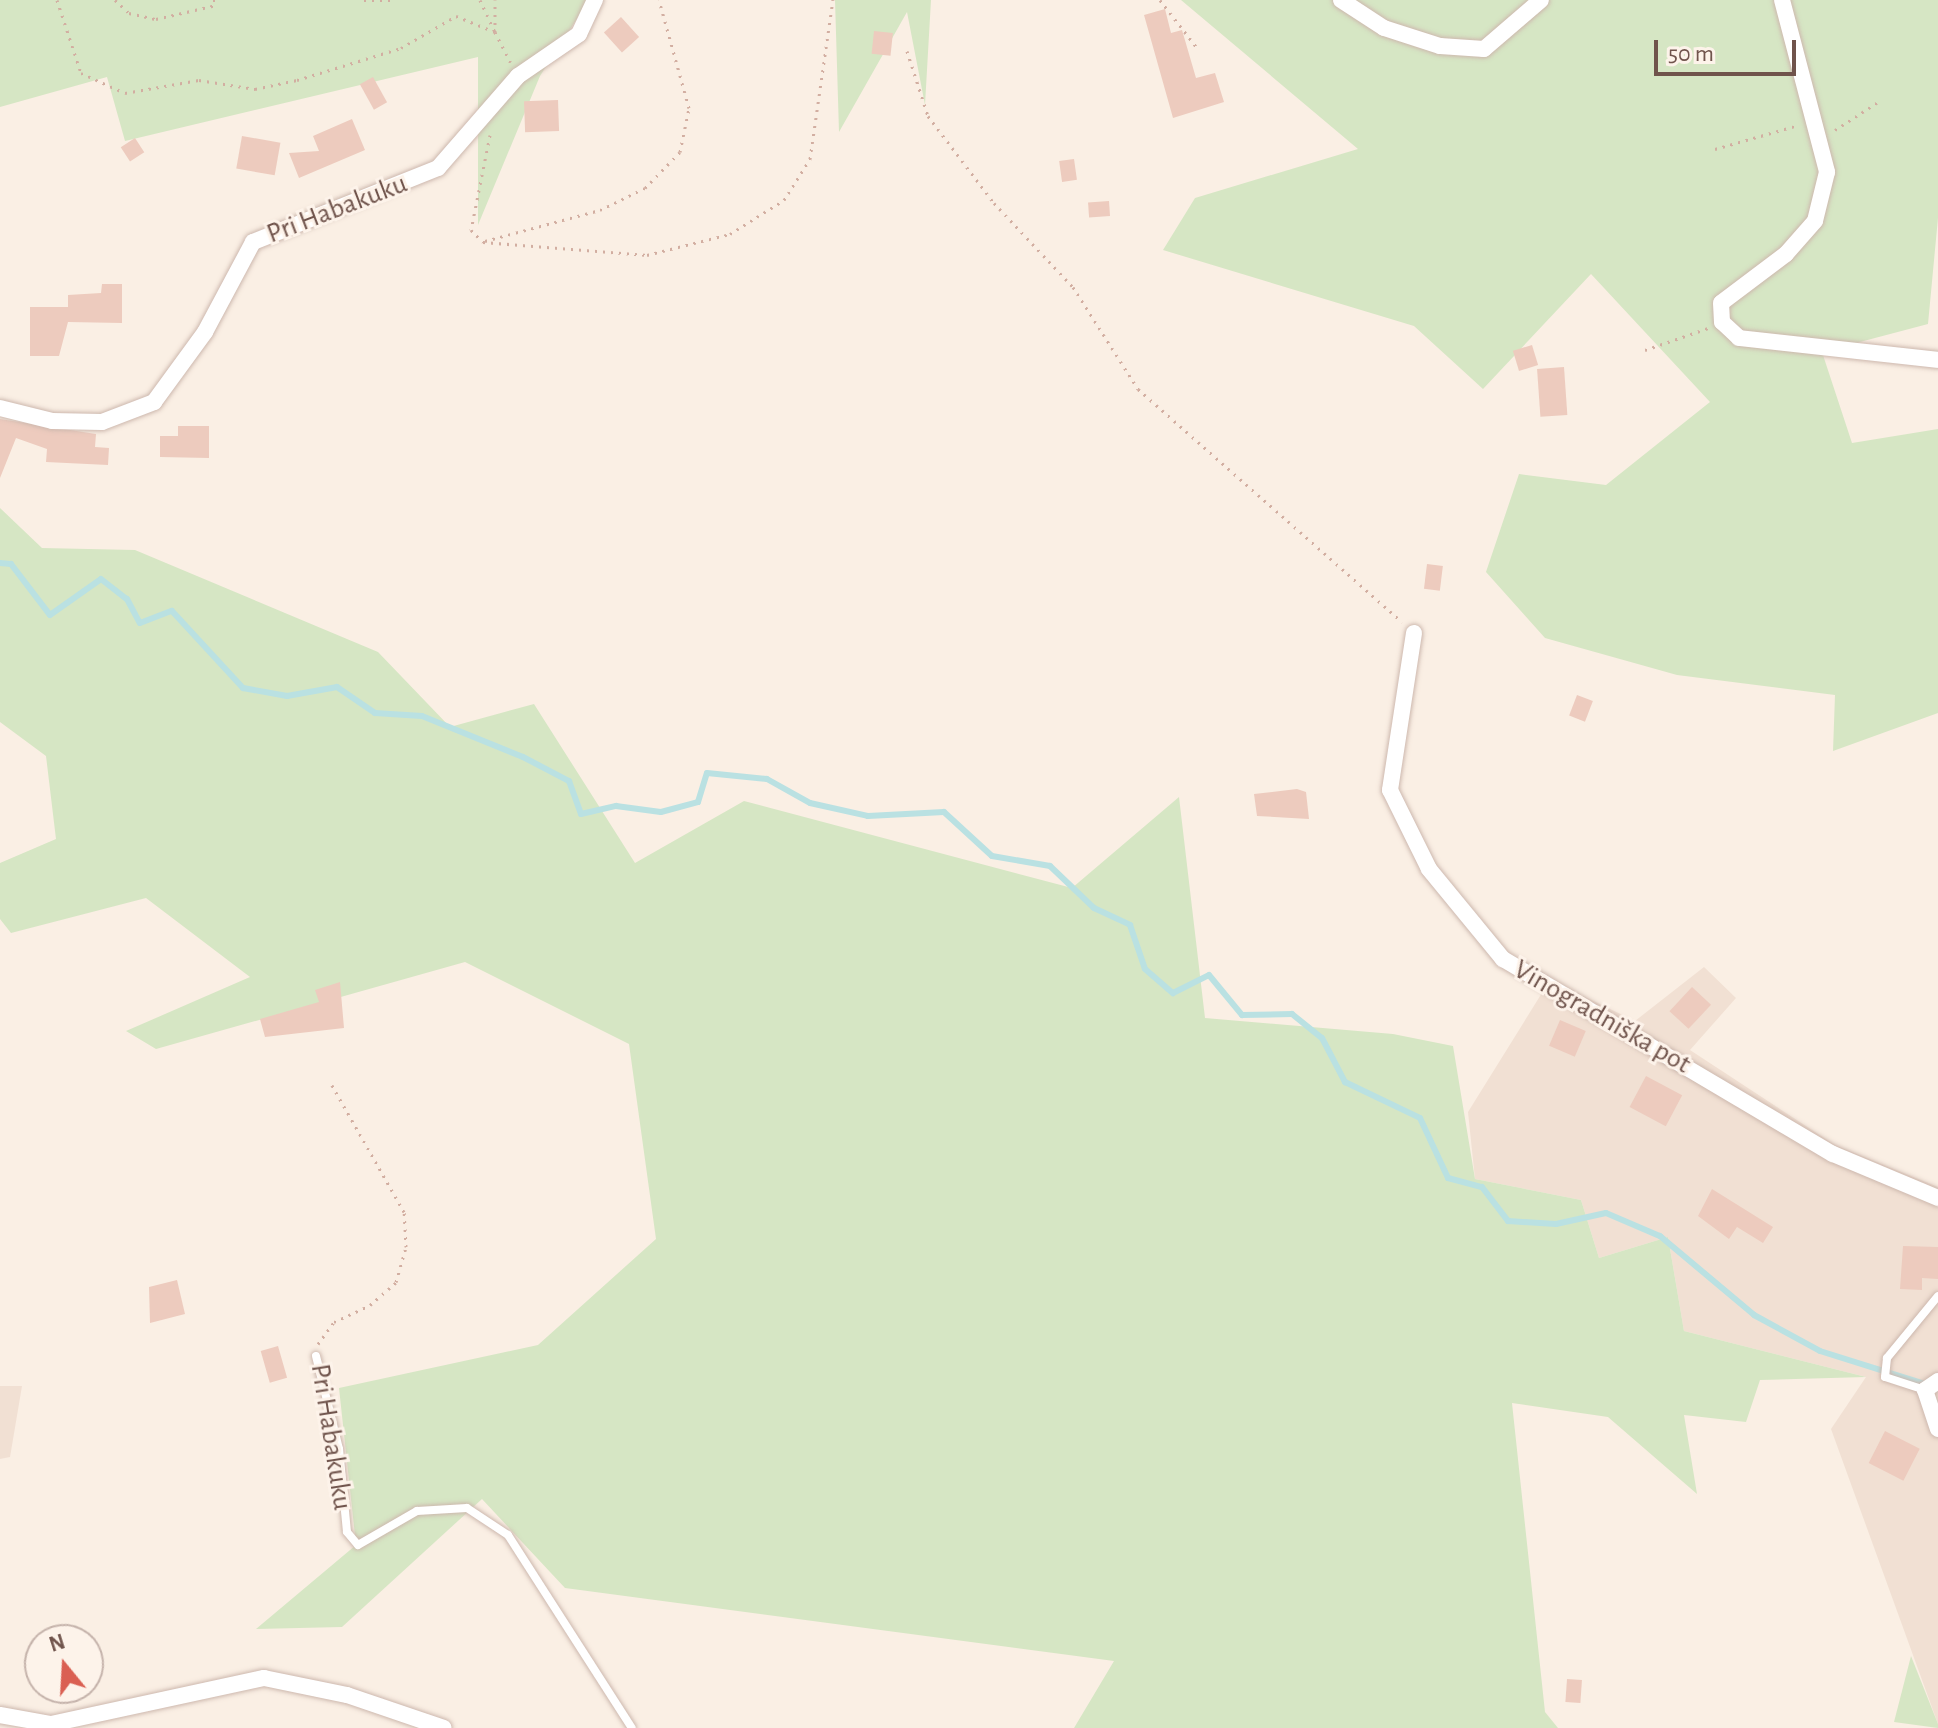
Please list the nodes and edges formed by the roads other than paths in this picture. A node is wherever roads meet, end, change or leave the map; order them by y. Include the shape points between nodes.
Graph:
1 (595, 0) edge
2 (1341, 0) edge
3 (1541, 0) edge
4 (1782, 0) edge
5 (1938, 360) edge
6 (0, 408) edge
7 (1414, 633) road end
8 (1938, 1198) edge
9 (1938, 1296) edge
10 (316, 1356) road end
11 (1930, 1387) edge
12 (1938, 1429) edge
13 (0, 1715) edge
14 (444, 1728) edge
15 (632, 1728) edge

1 - 6 street, Pri Habakuku via 579,34 518,76 438,168 253,242 205,332 154,402 102,422 52,421
2 - 3 street via 1384,28 1440,46 1484,49
4 - 5 street via 1827,172 1815,221 1786,254 1721,303 1722,322 1739,338
7 - 8 street, Vinogradniška pot via 1390,790 1429,869 1503,959 1833,1154
9 - 11 lane via 1887,1358 1886,1374
10 - 15 lane, Pri Habakuku via 339,1449 347,1532 358,1545 417,1511 467,1508 508,1535
11 - 12 street
13 - 14 street via 51,1724 264,1678 347,1695

